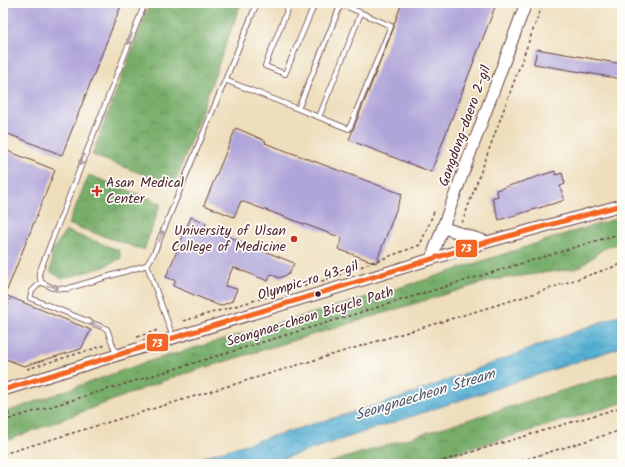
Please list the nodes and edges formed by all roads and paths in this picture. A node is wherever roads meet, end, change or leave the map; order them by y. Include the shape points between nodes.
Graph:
1 (145, 3) edge
2 (257, 3) edge
3 (290, 3) edge
4 (315, 3) edge
5 (340, 3) edge
6 (526, 3) edge
7 (543, 3) edge
8 (361, 13) junction
9 (225, 80) junction
10 (298, 109) junction
11 (319, 117) junction
12 (622, 205) edge
13 (434, 212) dead end
14 (461, 226) dead end
15 (444, 228) junction
16 (622, 233) edge
17 (487, 242) junction
18 (431, 259) junction
19 (147, 264) junction
20 (622, 264) edge
21 (41, 282) junction
22 (10, 299) dead end
23 (3, 317) edge
24 (183, 320) dead end
25 (158, 330) dead end
26 (137, 336) dead end
27 (173, 337) junction
28 (108, 344) dead end
29 (116, 354) junction
30 (27, 369) dead end
31 (3, 393) edge
32 (622, 407) edge
33 (10, 419) junction
34 (3, 421) edge
35 (622, 430) edge
36 (3, 454) edge
37 (622, 463) edge
38 (432, 464) edge
39 (510, 464) edge
40 (618, 464) edge

1 -> 21 lane via 38,273
2 - 9 lane
3 - 4 lane via 265,66 285,74
5 - 8 lane
5 - 10 lane
6 - 15 street, Gangdong-daero 2-gil
7 - 14 path
8 - 11 lane
8 - 11 lane via 391,26 349,129
9 - 10 lane
19 -> 9 lane via 154,253
10 - 11 lane
12 - 17 street, Olympic-ro 43-gil
13 - 24 path via 420,245 322,281
15 - 17 street
15 - 18 street, Gangdong-daero 2-gil
16 - 33 path, Seongnae-cheon Bicycle Path
17 - 18 street, Olympic-ro 43-gil
18 - 27 street, Olympic-ro 43-gil
21 -> 19 lane via 53,288 66,289
19 - 27 lane
20 - 36 path via 530,295
29 -> 21 lane via 107,329 30,298 32,291
22 - 23 path
25 - 26 path
27 - 29 street, Olympic-ro 43-gil
28 - 30 path
29 - 31 street, Olympic-ro 43-gil
31 - 33 path
32 - 38 path
33 - 34 path, Seongnae-cheon Bicycle Path
35 - 39 path
37 - 40 path

